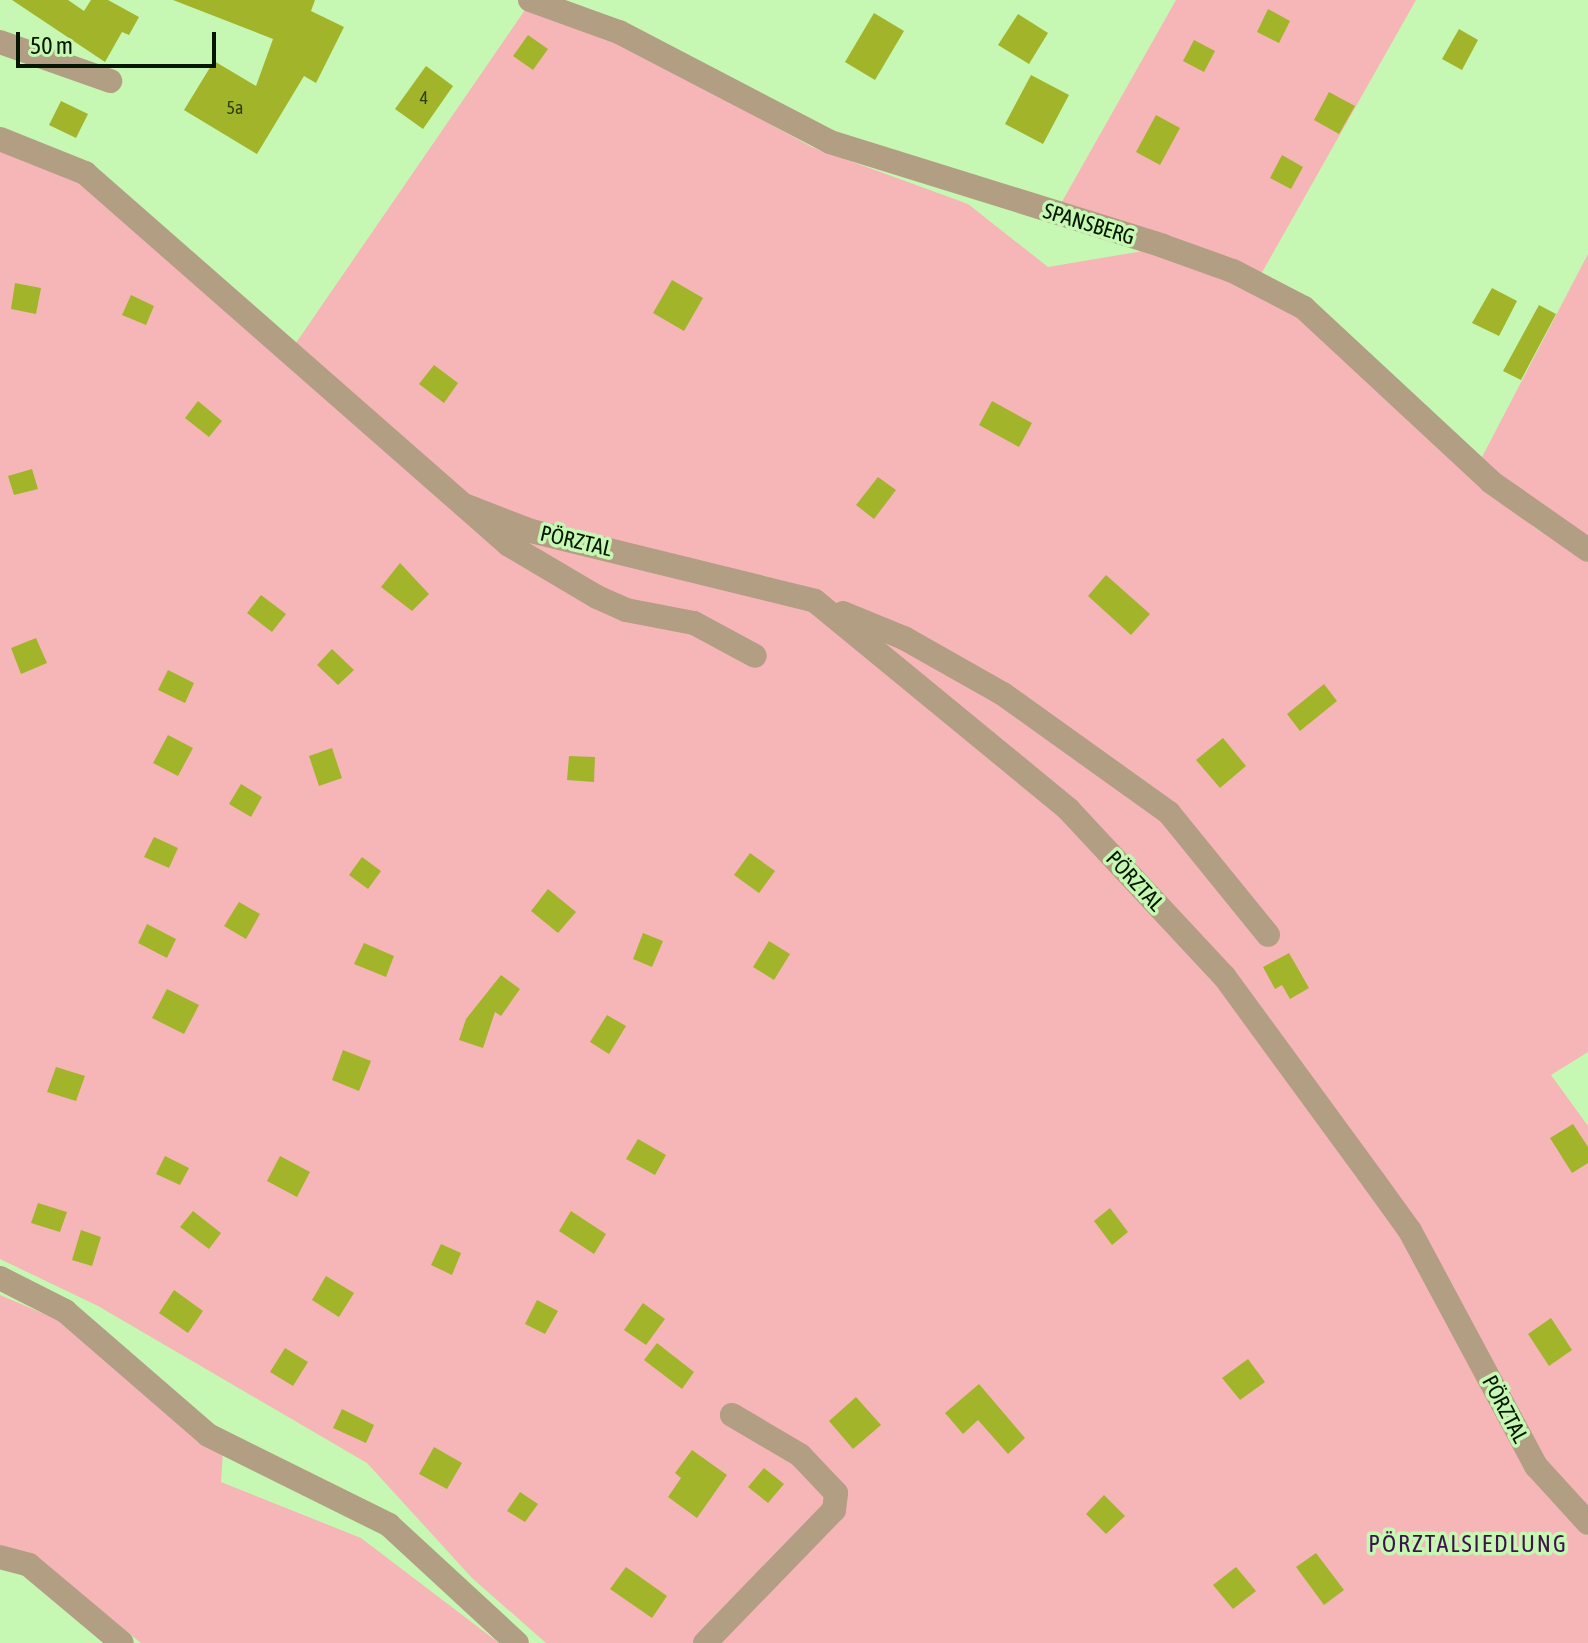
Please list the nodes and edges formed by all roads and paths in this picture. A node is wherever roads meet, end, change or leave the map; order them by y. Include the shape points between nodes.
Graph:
1 (530, 0) edge
2 (0, 42) edge
3 (110, 81) dead end
4 (0, 139) edge
5 (464, 505) junction
6 (1588, 550) edge
7 (815, 601) junction
8 (755, 656) dead end
9 (1268, 935) dead end
10 (0, 1278) edge
11 (732, 1415) dead end
12 (1588, 1523) edge
13 (0, 1557) edge
14 (122, 1643) edge
15 (517, 1643) edge
16 (705, 1643) edge

1 - 6 street, SPANSBERG via 619,32 830,142 1233,271 1304,308 1491,482
2 - 3 street
4 - 5 street, PÖRZTAL via 85,173
5 - 7 street, PÖRZTAL via 546,535
5 - 8 street, PÖRZTAL via 509,545 597,597 626,610 694,623
7 - 9 street via 904,638 1003,694 1169,813
7 - 12 street, PÖRZTAL via 1068,809 1224,976 1410,1231 1536,1466
10 - 15 street via 65,1311 208,1435 389,1525
11 - 16 street via 800,1455 836,1493 834,1510
13 - 14 street via 29,1565

